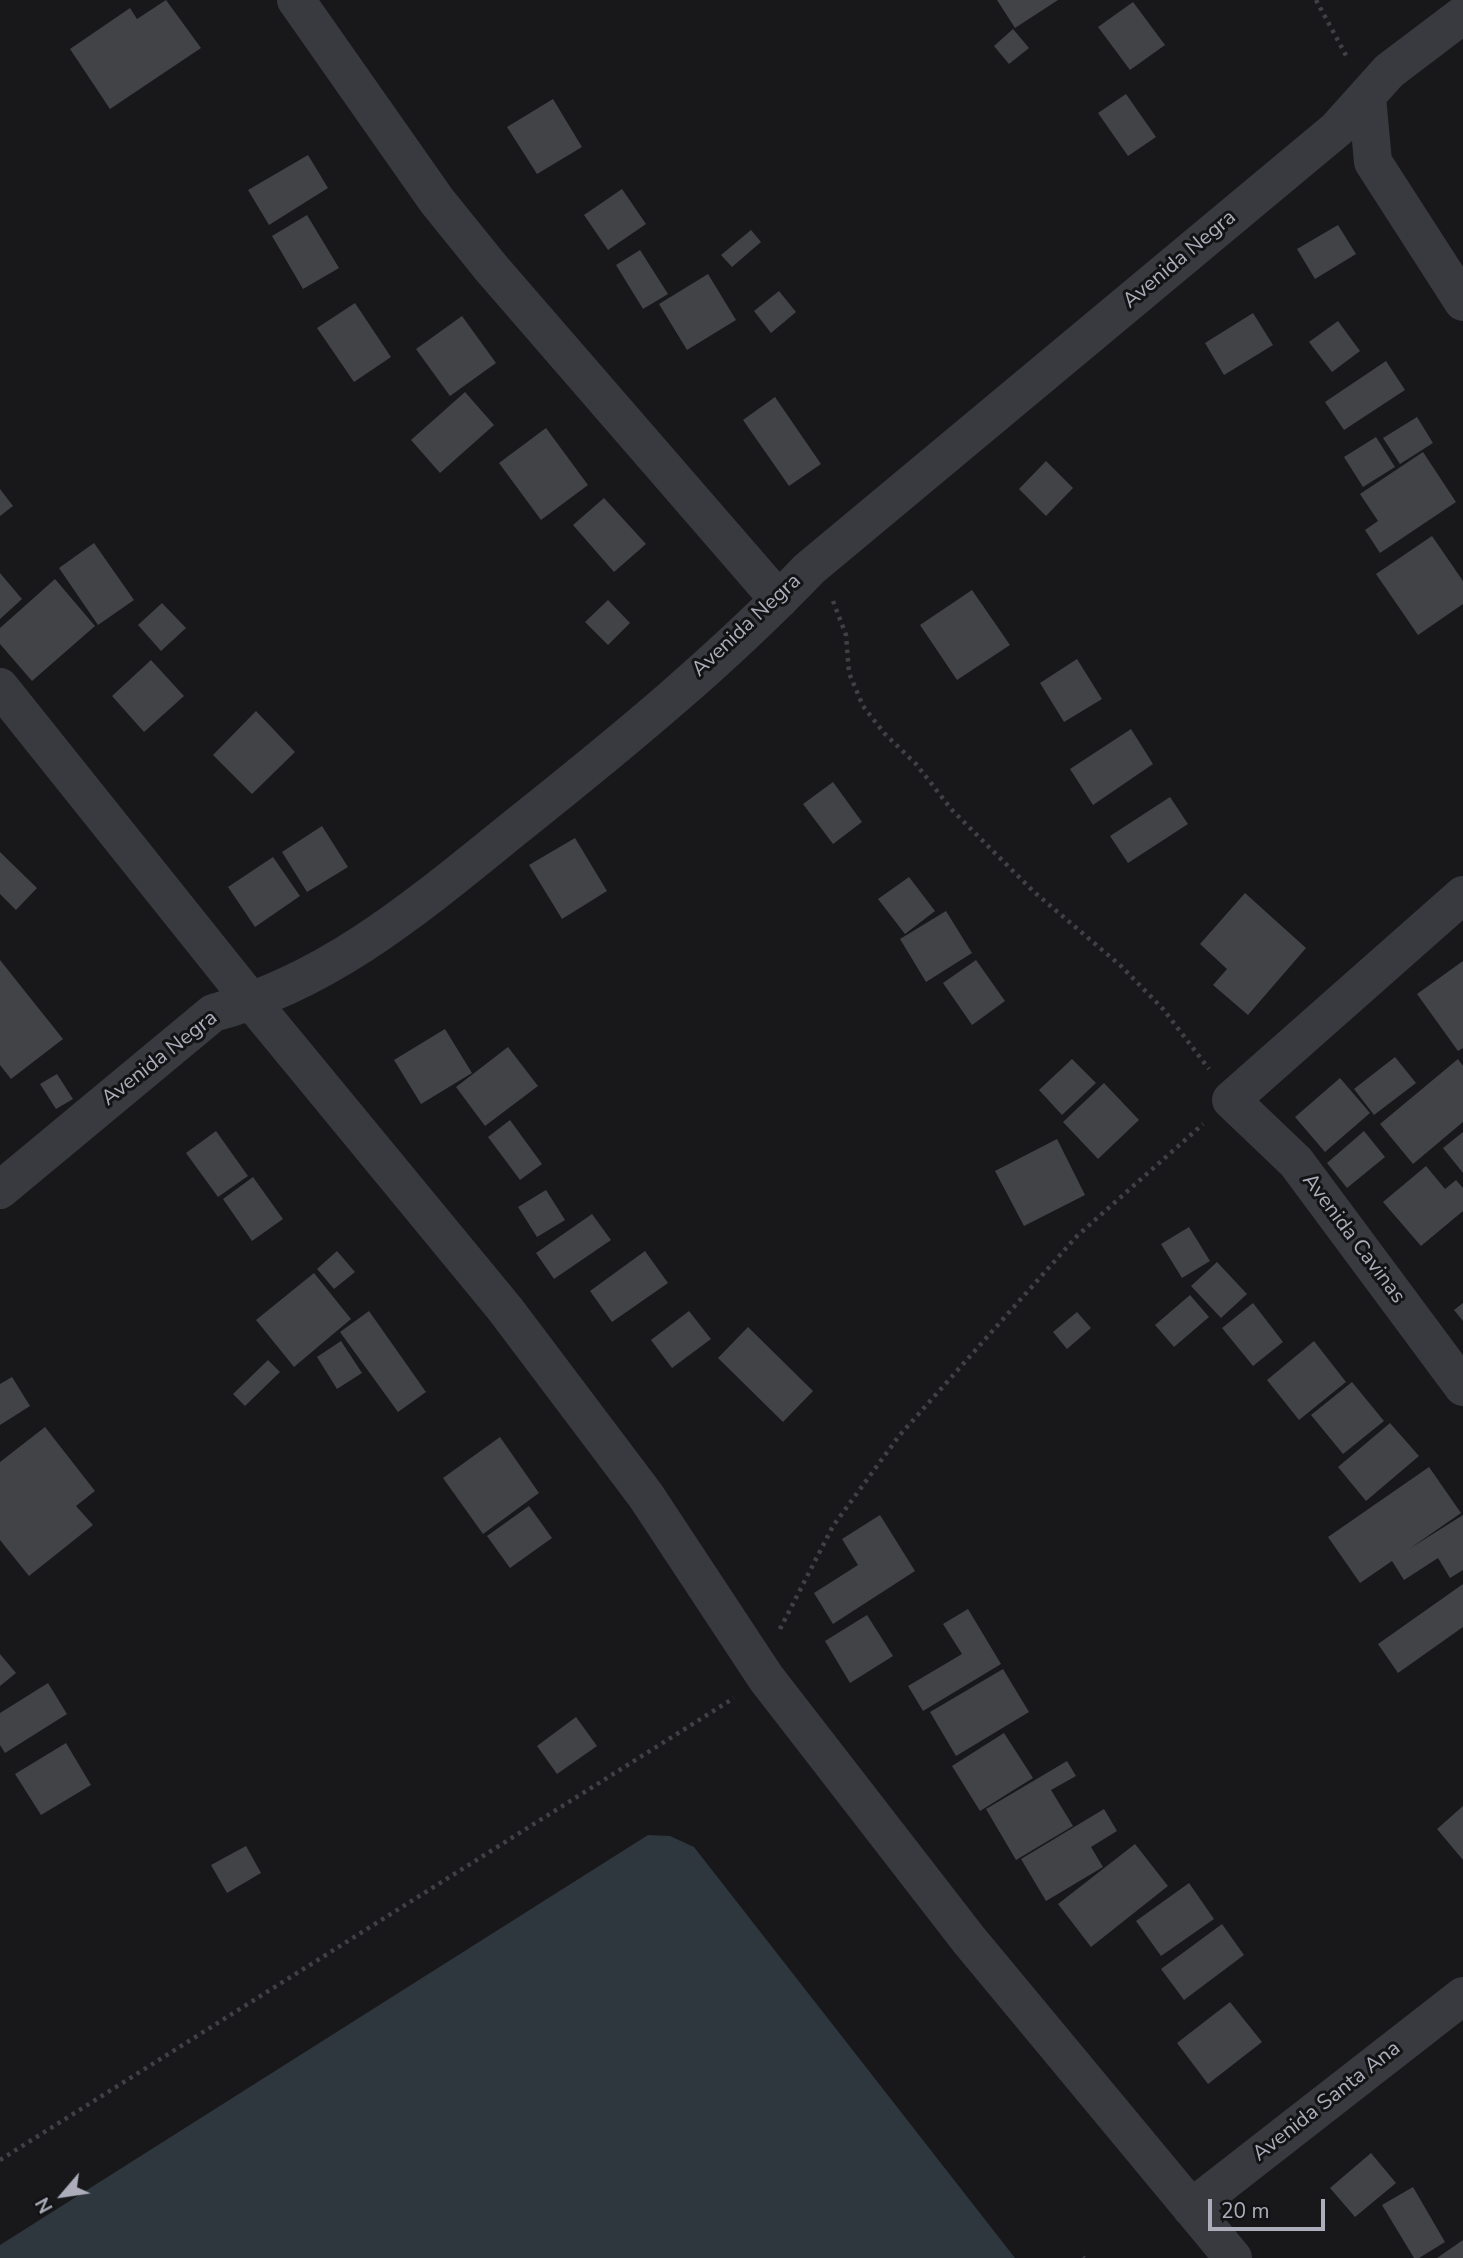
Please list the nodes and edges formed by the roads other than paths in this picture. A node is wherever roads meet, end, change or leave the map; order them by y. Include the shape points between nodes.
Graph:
1 (296, 0) edge
2 (1463, 15) edge
3 (1367, 97) junction
4 (1329, 136) junction
5 (1373, 162) junction
6 (1463, 302) edge
7 (779, 600) junction
8 (0, 687) edge
9 (1463, 895) edge
10 (252, 1002) junction
11 (0, 1190) edge
12 (1463, 1387) edge
13 (1463, 1996) edge
14 (1191, 2208) junction
15 (1233, 2258) edge

1 - 7 street via 437,201
2 - 3 street, Avenida Negra via 1389,71
3 - 4 street, Avenida Negra
3 - 5 street
4 - 5 street via 1359,149
4 - 7 street, Avenida Negra via 809,569
5 - 6 street
7 - 10 street, Avenida Negra via 596,763 418,905 335,964
8 - 10 street
9 - 12 street, Avenida Cavinas via 1231,1100 1296,1162
10 - 11 street, Avenida Negra via 213,1013
10 - 14 street via 505,1309 646,1496 766,1678 969,1940
13 - 14 street, Avenida Santa Ana
14 - 15 street

